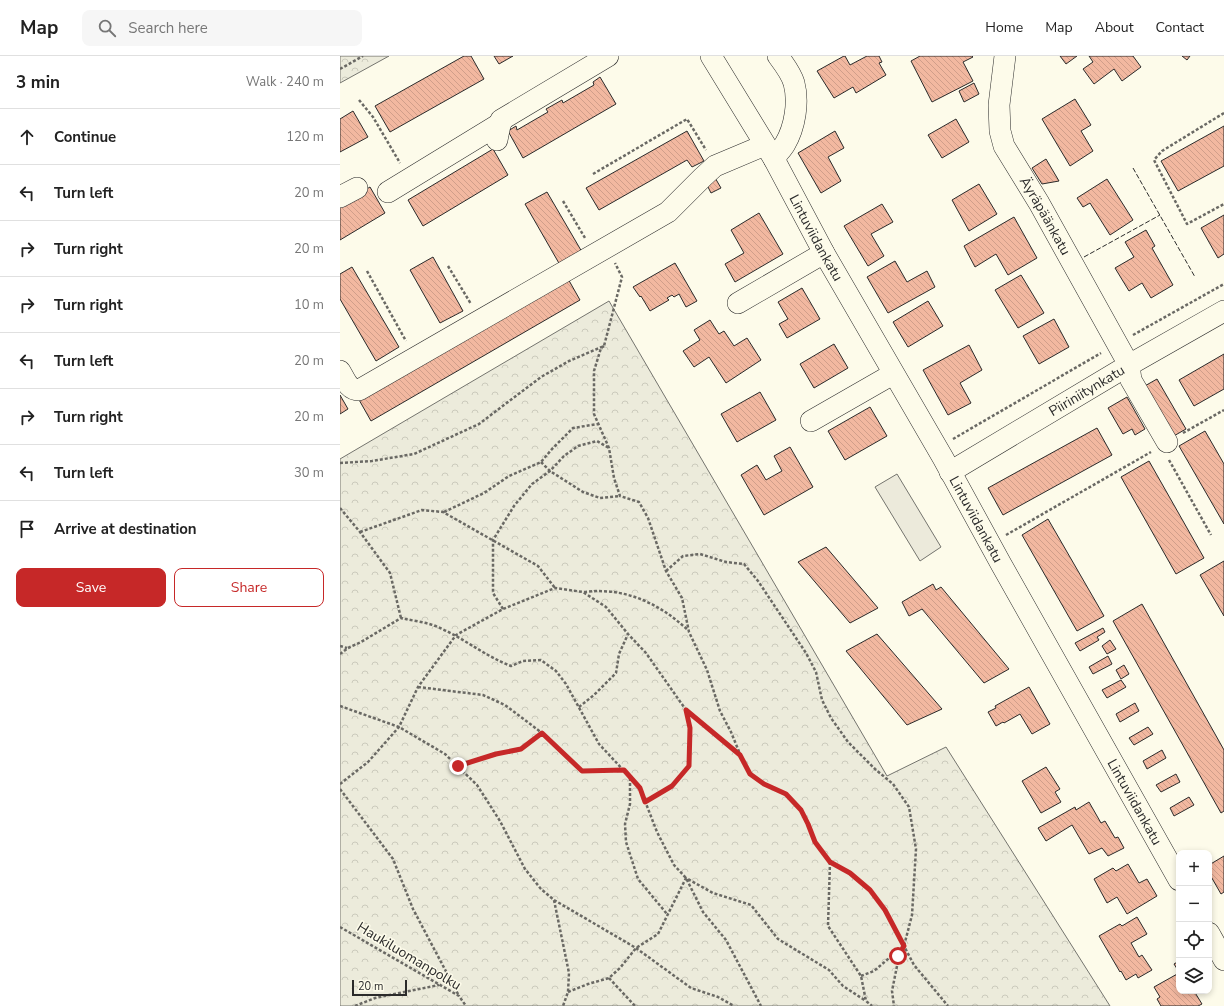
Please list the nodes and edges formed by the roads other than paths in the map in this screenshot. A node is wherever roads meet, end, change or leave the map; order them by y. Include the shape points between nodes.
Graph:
1 (608, 56) edge
2 (711, 56) edge
3 (778, 56) edge
4 (1006, 56) edge
5 (769, 152) junction
6 (388, 192) dead end
7 (824, 253) junction
8 (738, 303) dead end
9 (1224, 311) edge
10 (1129, 365) junction
11 (340, 371) edge
12 (893, 374) junction
13 (811, 421) dead end
14 (1164, 444) road end
15 (950, 472) junction
16 (1176, 875) edge
17 (1212, 938) edge
18 (1224, 960) edge

1 - 6 street via 501,120 499,132
2 - 5 street, Lintuviidankatu
3 - 5 street via 794,83 794,120 785,144
4 - 10 street, Äyräpäänkatu via 999,105 1000,131 1004,146
5 - 7 street, Lintuviidankatu
5 - 11 street via 715,166 668,212 359,390 350,387
7 - 8 street
7 - 12 street, Lintuviidankatu
9 - 10 street, Piiriniitynkatu
10 - 14 street, Äyräpäänkatu via 1131,380
10 - 15 street, Piiriniitynkatu
12 - 13 street
12 - 15 street, Lintuviidankatu
15 - 16 street, Lintuviidankatu
17 - 18 street

